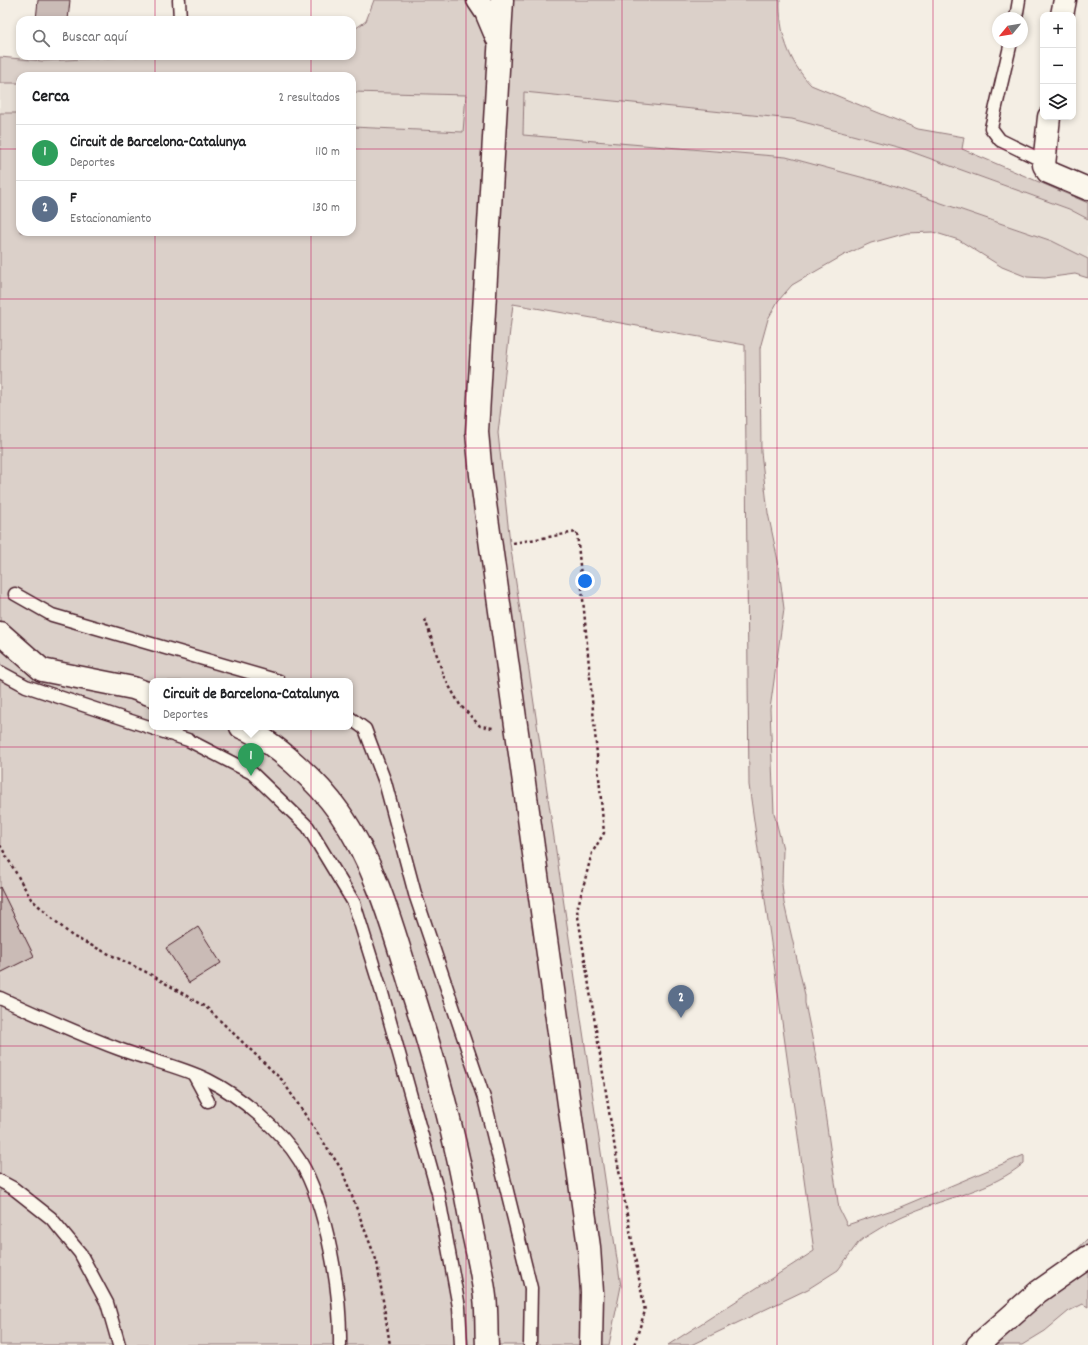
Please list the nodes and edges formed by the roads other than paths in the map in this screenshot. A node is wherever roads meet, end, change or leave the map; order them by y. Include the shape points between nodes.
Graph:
1 (179, 0) edge
2 (478, 0) edge
3 (502, 0) edge
4 (1019, 0) edge
5 (1065, 0) edge
6 (1017, 12) edge
7 (1063, 12) edge
8 (180, 16) edge
9 (499, 44) junction
10 (1010, 48) edge
11 (1049, 120) edge
12 (1045, 162) junction
13 (1088, 189) edge
14 (15, 594) dead end
15 (0, 633) edge
16 (0, 672) edge
17 (269, 678) edge
18 (149, 694) edge
19 (353, 720) edge
20 (149, 727) edge
21 (158, 730) edge
22 (249, 730) edge
23 (0, 998) edge
24 (194, 1074) junction
25 (208, 1101) dead end
26 (0, 1181) edge
27 (1088, 1257) edge
28 (119, 1345) edge
29 (340, 1345) edge
30 (461, 1345) edge
31 (487, 1345) edge
32 (530, 1345) edge
33 (591, 1345) edge
34 (978, 1345) edge

1 - 8 lane
2 - 9 street via 486,12
3 - 9 street
4 - 6 lane
5 - 7 street
9 - 33 street via 477,432 589,1247 592,1292
10 - 12 lane via 991,128 1000,140
11 - 12 street
12 - 13 street via 1048,172
14 - 17 lane via 52,615
15 - 18 street via 42,670 133,688
16 - 20 lane via 26,686
19 - 32 lane via 364,729 385,782 415,894 484,1098 531,1288
21 - 30 lane via 188,740 252,773 308,827 354,904 438,1193 459,1307
22 - 31 street via 288,758 316,783 339,811 384,899 430,1046 459,1163 485,1298
23 - 24 lane via 92,1039
24 - 25 lane
24 - 29 lane via 234,1096 282,1138 300,1160 317,1197 328,1243 336,1287
26 - 28 lane via 51,1218 80,1253 107,1303
27 - 34 street via 1038,1292

